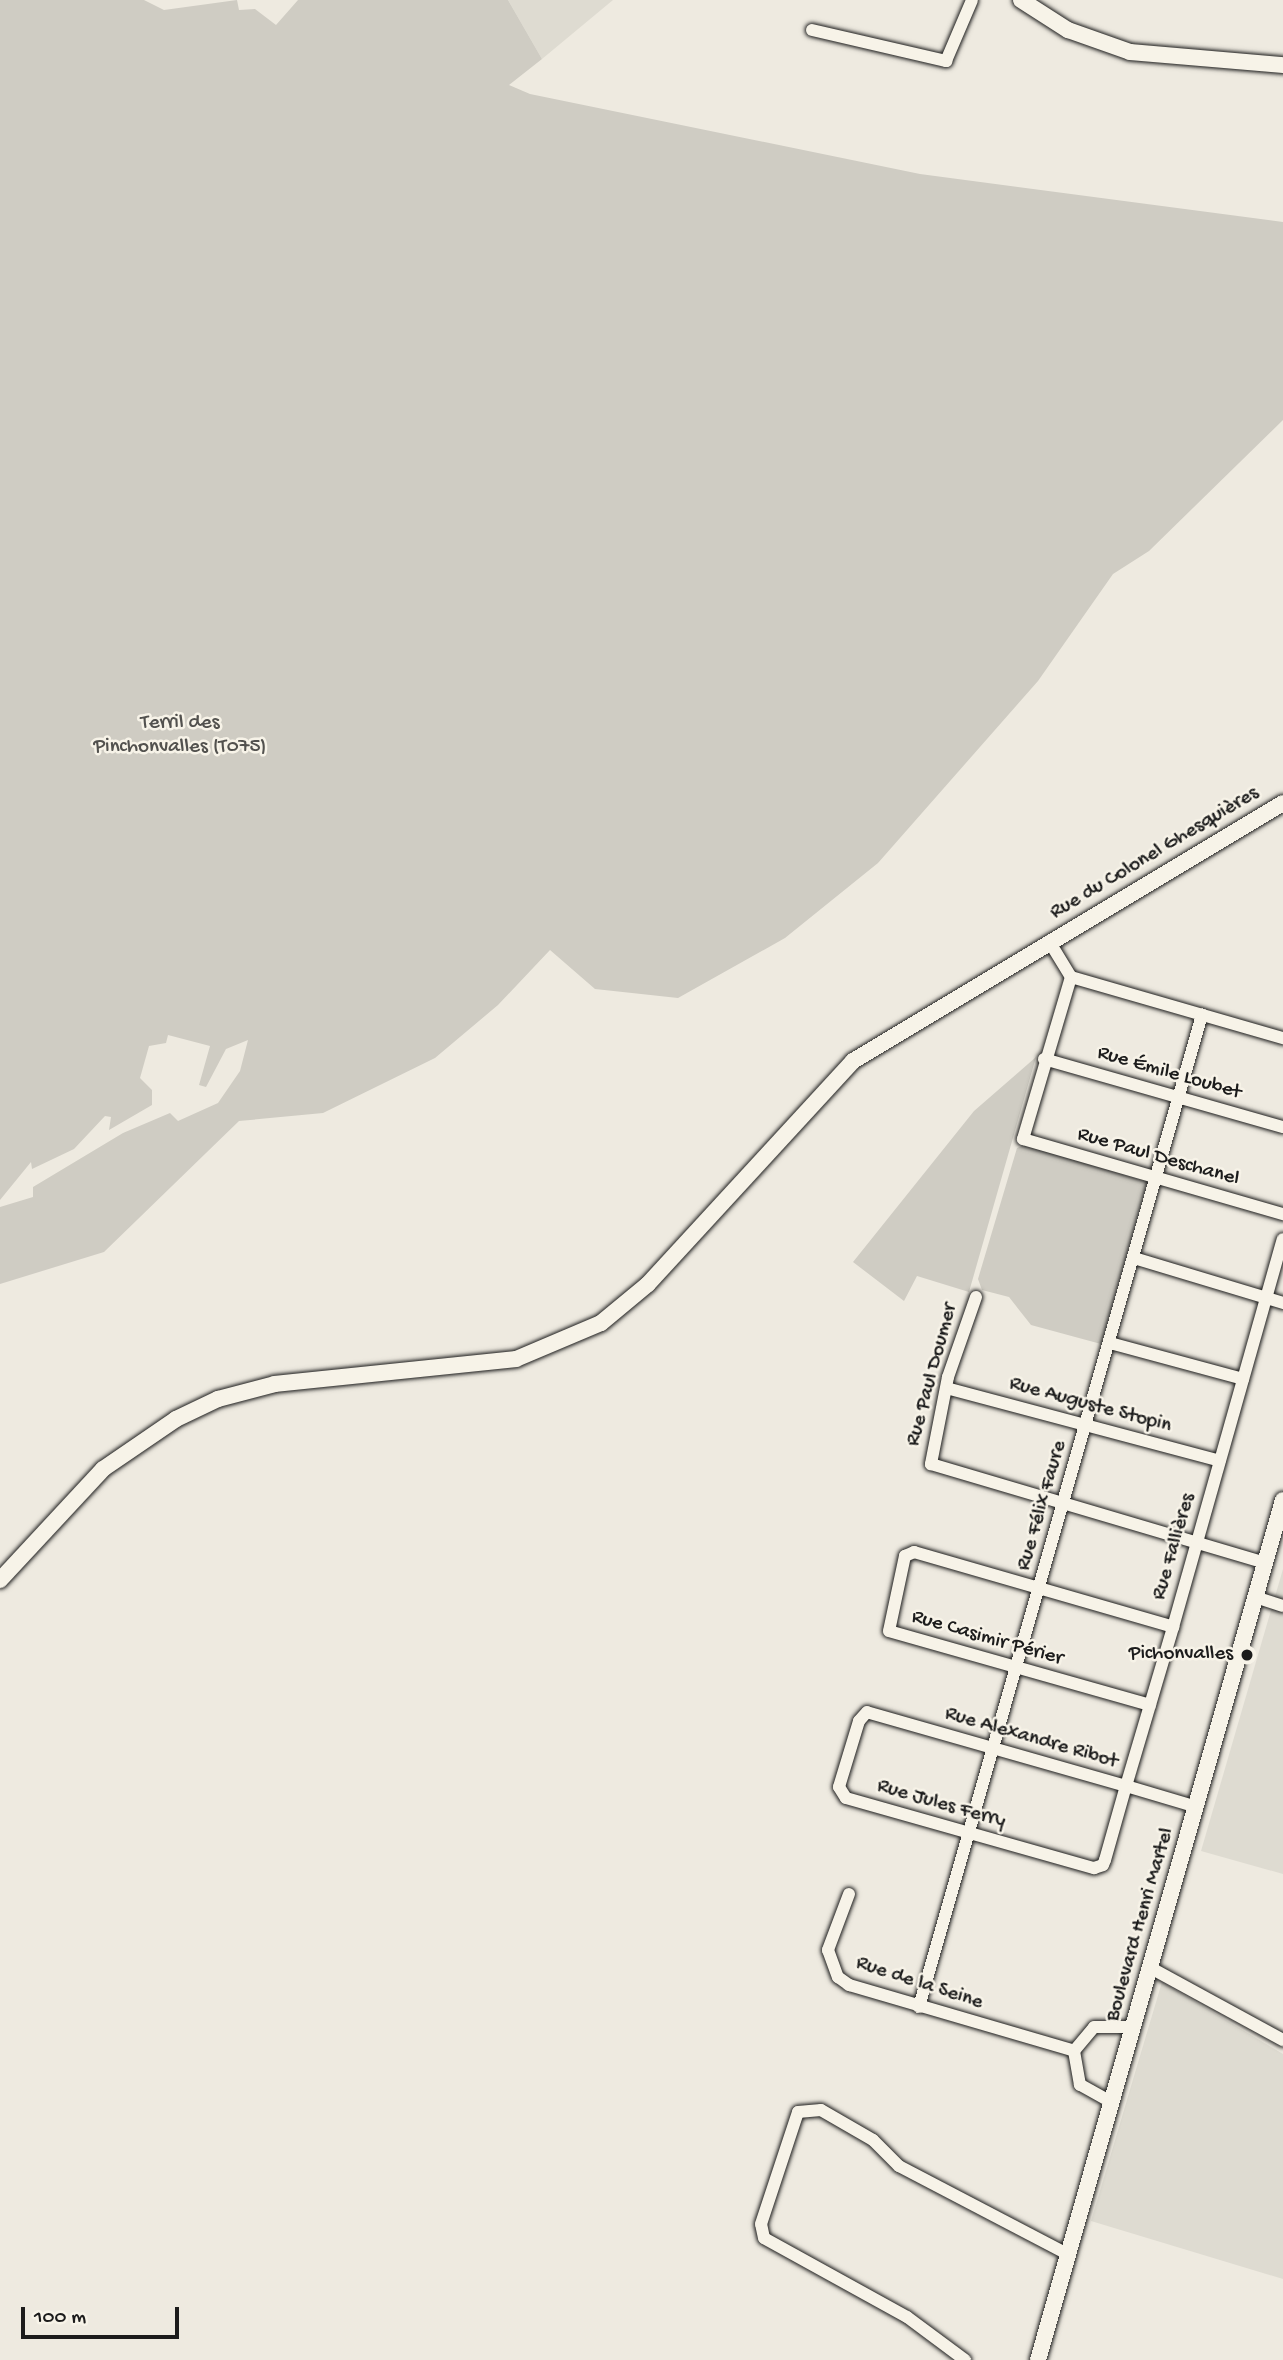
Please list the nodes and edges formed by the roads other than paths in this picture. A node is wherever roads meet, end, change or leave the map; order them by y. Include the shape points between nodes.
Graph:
1 (972, 0) edge
2 (1021, 0) edge
3 (812, 30) dead end
4 (1283, 65) edge
5 (1283, 803) edge
6 (1049, 940) junction
7 (1071, 977) junction
8 (1202, 1015) junction
9 (1283, 1038) edge
10 (1044, 1059) junction
11 (1181, 1097) junction
12 (1283, 1127) edge
13 (1157, 1178) junction
14 (1283, 1214) edge
15 (1283, 1239) edge
16 (1134, 1258) junction
17 (976, 1297) dead end
18 (1266, 1298) junction
19 (1283, 1303) edge
20 (1110, 1343) junction
21 (1243, 1379) junction
22 (950, 1388) junction
23 (1087, 1424) junction
24 (1220, 1461) junction
25 (1283, 1500) edge
26 (1064, 1504) junction
27 (1196, 1542) junction
28 (1265, 1563) junction
29 (0, 1580) edge
30 (1039, 1588) junction
31 (1255, 1597) junction
32 (1283, 1606) edge
33 (1173, 1627) junction
34 (1018, 1667) junction
35 (1150, 1705) junction
36 (859, 1721) joint
37 (994, 1748) junction
38 (1126, 1786) junction
39 (1197, 1807) junction
40 (970, 1833) junction
41 (1103, 1865) joint
42 (849, 1894) dead end
43 (1149, 1967) junction
44 (919, 2007) junction
45 (1133, 2027) junction
46 (1283, 2040) edge
47 (1074, 2051) junction
48 (1113, 2103) junction
49 (1069, 2255) junction
50 (965, 2360) edge
51 (1038, 2360) edge

1 - 3 street via 946,61
2 - 4 main road via 1068,30 1130,52
5 - 6 main road, Rue du Colonel Ghesquières
6 - 7 street
6 - 29 main road, Rue du Colonel Ghesquières via 853,1060 648,1284 601,1323 516,1359 275,1384 218,1399 103,1469
7 - 8 street
7 - 10 street
8 - 9 street
8 - 11 street, Rue Félix Faure
10 - 11 street, Rue Émile Loubet
10 - 13 street, Rue Paul Deschanel via 1023,1139
11 - 12 street, Rue Émile Loubet
11 - 13 street, Rue Félix Faure
13 - 14 street, Rue Paul Deschanel
13 - 16 street, Rue Félix Faure
15 - 18 street, Rue Fallières
16 - 18 street
16 - 20 street, Rue Félix Faure
17 - 22 street, Rue Paul Doumer via 948,1377
18 - 19 street
18 - 21 street, Rue Fallières
20 - 21 street
20 - 23 street, Rue Félix Faure
21 - 24 street, Rue Fallières
22 - 23 street, Rue Auguste Stopin
22 - 26 street, Rue Paul Doumer via 931,1464
23 - 24 street, Rue Auguste Stopin
23 - 26 street, Rue Félix Faure
24 - 27 street, Rue Fallières
25 - 28 main road, Boulevard Henri Martel
26 - 27 street
26 - 30 street, Rue Félix Faure
27 - 28 street
27 - 33 street, Rue Fallières
28 - 31 main road, Boulevard Henri Martel
30 - 33 street
30 - 34 street, Rue Félix Faure
30 - 34 street, Rue Casimir Périer via 914,1552 905,1556 889,1631
31 - 32 street
31 - 39 main road, Boulevard Henri Martel
33 - 35 street, Rue Fallières
34 - 35 street, Rue Casimir Périer
34 - 37 street, Rue Félix Faure
35 - 38 street, Rue Fallières
36 - 37 street, Rue Alexandre Ribot via 867,1712
36 - 40 street, Rue Jules Ferry via 842,1794
37 - 38 street, Rue Alexandre Ribot
37 - 40 street, Rue Félix Faure
38 - 39 street, Rue Alexandre Ribot
38 - 41 street, Rue Fallières
39 - 43 main road, Boulevard Henri Martel
40 - 41 street, Rue Jules Ferry via 1094,1868
40 - 44 street, Rue Félix Faure
42 - 44 street, Rue de la Seine via 828,1950 838,1977
43 - 45 main road, Boulevard Henri Martel
43 - 46 street
44 - 47 street, Rue de la Seine
45 - 47 street via 1094,2027
45 - 48 main road, Boulevard Henri Martel
47 - 48 street via 1080,2085
48 - 49 main road, Boulevard Henri Martel
49 - 50 street via 899,2166 873,2140 821,2110 799,2112 761,2224 764,2238 907,2317
49 - 51 main road, Boulevard Henri Martel

